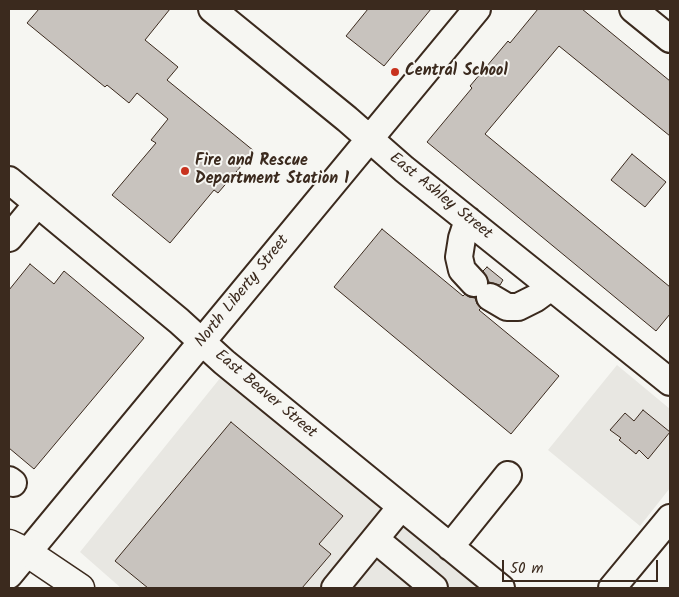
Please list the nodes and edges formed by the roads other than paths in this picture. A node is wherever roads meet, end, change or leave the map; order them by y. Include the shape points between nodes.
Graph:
1 (212, 9) edge
2 (477, 9) edge
3 (633, 9) edge
4 (667, 29) edge
5 (370, 138) junction
6 (9, 180) edge
7 (37, 204) junction
8 (468, 220) junction
9 (9, 238) edge
10 (551, 287) junction
11 (202, 343) junction
12 (670, 382) edge
13 (508, 475) dead end
14 (401, 507) junction
15 (670, 518) edge
16 (375, 539) junction
17 (15, 544) edge
18 (450, 547) junction
19 (9, 576) edge
20 (80, 588) edge
21 (335, 588) edge
22 (434, 588) edge
23 (501, 588) edge
24 (612, 588) edge

1 - 5 street, East Ashley Street
2 - 5 street, North Liberty Street
3 - 4 street
5 - 8 street, East Ashley Street
5 - 11 street, North Liberty Street
6 - 7 street, East Beaver Street
7 - 9 street
7 - 11 street, East Beaver Street
8 - 10 street, East Ashley Street
8 - 10 street via 459,257 462,270 482,290 507,307 518,307
10 - 12 street, East Ashley Street
11 - 14 street, East Beaver Street
11 - 17 street, North Liberty Street
13 - 18 street
14 - 16 street
14 - 18 street, East Beaver Street
15 - 24 street
16 - 21 street
16 - 22 street
17 - 19 street, North Liberty Street
17 - 20 main road
18 - 23 street, East Beaver Street

